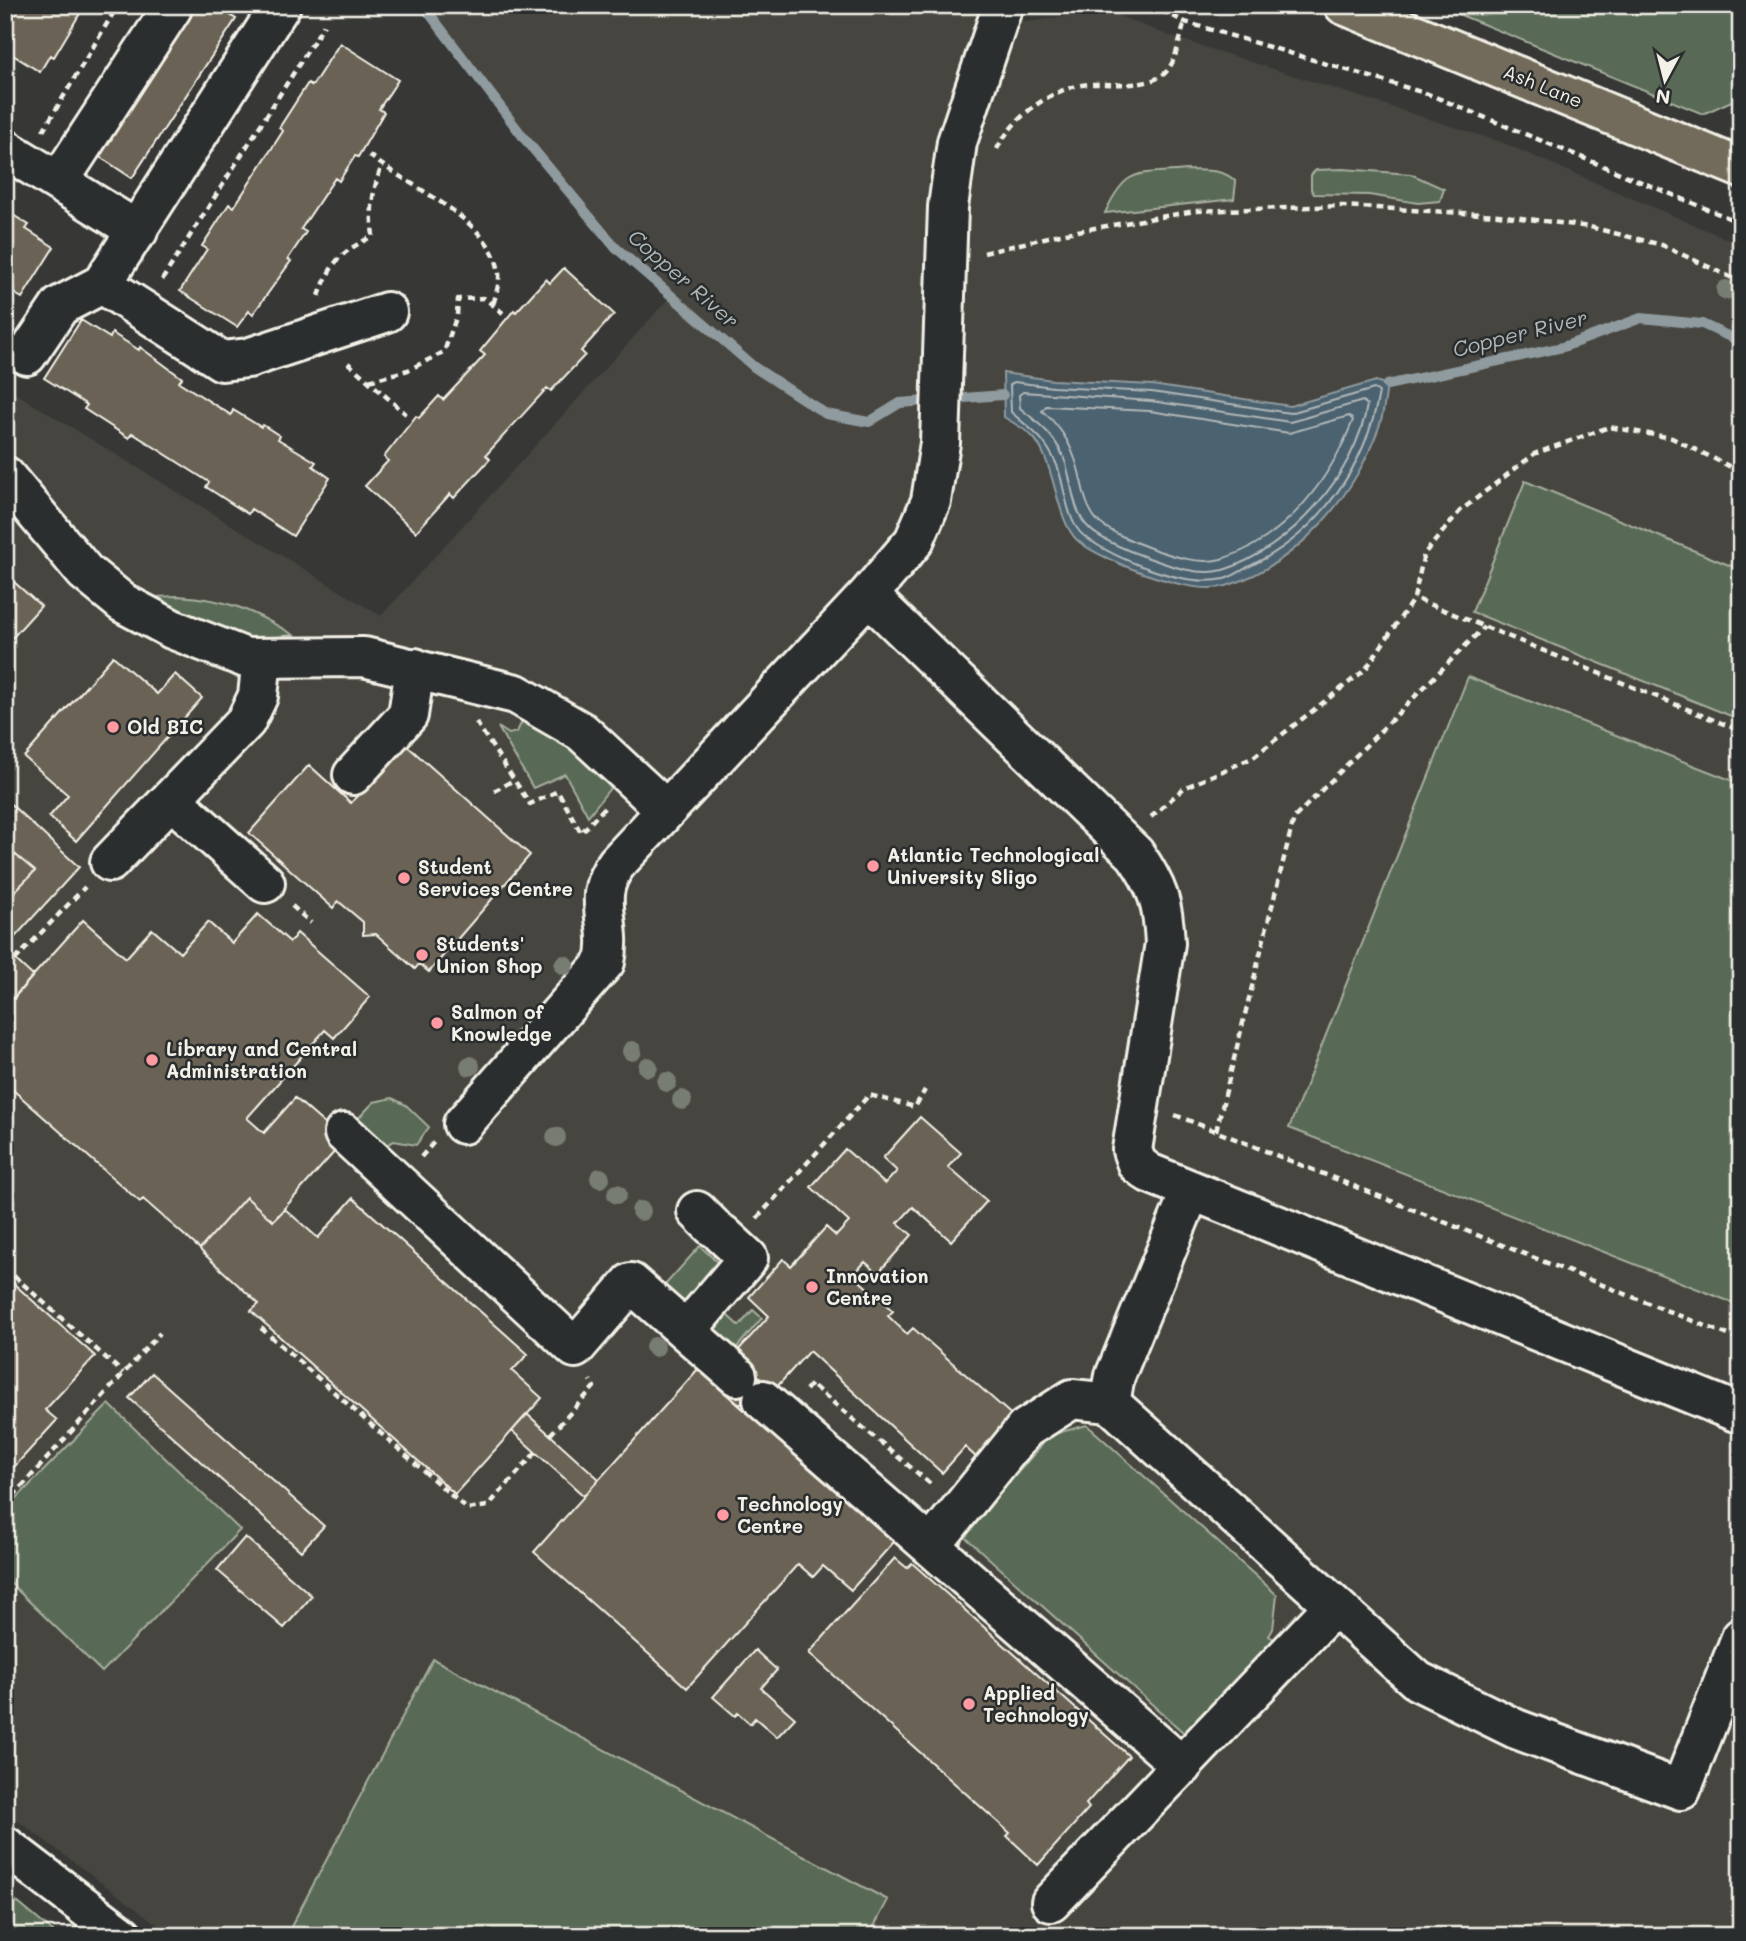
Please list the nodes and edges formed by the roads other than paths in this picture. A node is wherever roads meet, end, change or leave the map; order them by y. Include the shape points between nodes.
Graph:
1 (281, 5) edge
2 (1003, 5) edge
3 (1344, 5) edge
4 (172, 8) dead end
5 (5, 149) edge
6 (1741, 167) edge
7 (59, 181) junction
8 (138, 231) junction
9 (102, 284) junction
10 (387, 312) dead end
11 (27, 355) dead end
12 (5, 476) edge
13 (868, 595) junction
14 (262, 658) junction
15 (415, 668) junction
16 (353, 775) dead end
17 (172, 799) junction
18 (666, 810) junction
19 (110, 862) road end
20 (265, 883) dead end
21 (463, 1124) road end
22 (344, 1133) dead end
23 (1191, 1190) junction
24 (730, 1242) road end
25 (686, 1331) junction
26 (1110, 1404) junction
27 (1741, 1415) edge
28 (931, 1546) junction
29 (1334, 1606) junction
30 (1741, 1638) edge
31 (1182, 1766) junction
32 (5, 1846) edge
33 (1051, 1902) dead end
34 (123, 1936) edge

1 - 8 street
2 - 13 street via 957,142 948,207 940,443 932,501 914,541
3 - 6 highway, Ash Lane
4 - 7 street
5 - 7 street
7 - 8 street
8 - 9 street
9 - 10 street via 222,361 248,358 322,320
9 - 11 street via 60,306
12 - 14 street via 85,572 123,603 172,629 246,658
13 - 18 street
13 - 23 street via 1123,842 1156,884 1165,943 1132,1150 1137,1164 1149,1173
14 - 15 street via 364,657
14 - 17 street via 258,695 246,721
15 - 16 street via 408,715
15 - 18 street via 516,694 582,732
17 - 19 street
17 - 20 street
18 - 21 street via 606,877 601,898 609,942 605,962
22 - 25 street via 575,1348 631,1283
23 - 26 street via 1115,1376
23 - 27 street
24 - 25 street
25 - 28 street
26 - 28 street via 1072,1399 1025,1429
26 - 29 street
28 - 31 street
29 - 30 street via 1418,1681 1516,1729 1681,1790
29 - 31 street
31 - 33 street
32 - 34 street

